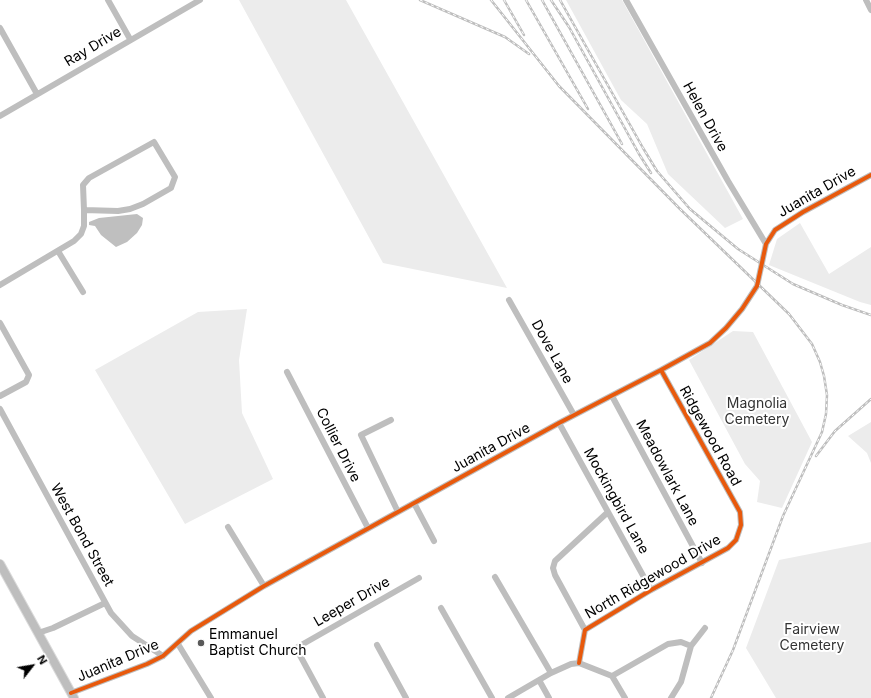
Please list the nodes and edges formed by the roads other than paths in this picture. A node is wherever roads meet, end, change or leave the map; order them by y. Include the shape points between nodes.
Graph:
1 (108, 0) edge
2 (200, 0) edge
3 (626, 0) edge
4 (866, 0) edge
5 (871, 10) edge
6 (0, 28) edge
7 (130, 39) junction
8 (38, 94) junction
9 (0, 116) edge
10 (871, 174) edge
11 (84, 210) junction
12 (766, 244) junction
13 (58, 251) junction
14 (0, 285) edge
15 (83, 292) dead end
16 (510, 300) dead end
17 (0, 323) edge
18 (661, 370) junction
19 (286, 372) dead end
20 (0, 396) edge
21 (612, 396) junction
22 (0, 409) edge
23 (574, 415) junction
24 (391, 420) dead end
25 (559, 423) junction
26 (414, 503) junction
27 (398, 512) junction
28 (608, 512) junction
29 (740, 512) joint
30 (228, 527) dead end
31 (368, 528) junction
32 (434, 541) dead end
33 (702, 563) junction
34 (0, 564) edge
35 (495, 577) dead end
36 (419, 578) dead end
37 (264, 586) junction
38 (651, 590) junction
39 (105, 603) junction
40 (442, 608) dead end
41 (705, 628) dead end
42 (585, 630) junction
43 (38, 633) junction
44 (178, 644) junction
45 (377, 645) dead end
46 (691, 646) junction
47 (163, 656) junction
48 (578, 663) junction
49 (551, 673) junction
50 (612, 676) junction
51 (539, 680) junction
52 (72, 696) edge
53 (211, 698) edge
54 (323, 698) edge
55 (406, 698) edge
56 (492, 698) edge
57 (508, 698) edge
58 (549, 698) edge
59 (625, 698) edge
60 (672, 698) edge

1 - 7 street
2 - 7 street, Ray Drive
3 - 12 street, Helen Drive
4 - 5 street
6 - 8 street
7 - 8 street, Ray Drive
8 - 9 street, Ray Drive
10 - 12 street, Juanita Drive via 790,219 775,230
11 - 11 street via 130,209 171,188 175,176 154,142 89,178 83,184
11 - 13 street via 81,234 74,242
12 - 18 street, Juanita Drive via 758,286 742,309 710,343
13 - 14 street
13 - 15 street
16 - 23 street, Dove Lane
17 - 20 street via 29,375 26,382
18 - 21 street, Juanita Drive
18 - 29 street, Ridgewood Road
19 - 31 street, Collier Drive
21 - 23 street, Juanita Drive
21 - 33 street, Meadowlark Lane
22 - 39 street, West Bond Street
23 - 25 street, Juanita Drive
24 - 27 street via 361,435
25 - 26 street, Juanita Drive
25 - 28 street, Mockingbird Lane
26 - 27 street, Juanita Drive
26 - 32 street
27 - 31 street, Juanita Drive
28 - 38 street, Mockingbird Lane
28 - 42 street via 555,560 553,568
29 - 33 street, North Ridgewood Drive via 741,525 736,540 728,548
30 - 37 street
31 - 37 street, Juanita Drive
33 - 38 street, North Ridgewood Drive
34 - 43 main road
35 - 49 street
36 - 54 street, Leeper Drive via 296,648
37 - 44 street, Juanita Drive via 191,631
38 - 42 street, North Ridgewood Drive
39 - 43 street
39 - 47 street, West Bond Street via 132,636
40 - 56 street
41 - 46 street
42 - 48 street, North Ridgewood Drive
43 - 52 main road
44 - 47 street, Juanita Drive
44 - 53 street
45 - 55 street
46 - 50 street via 680,642 668,644
46 - 60 street via 681,682
47 - 52 street, Juanita Drive
48 - 49 street
48 - 50 street
49 - 51 street
50 - 59 street
51 - 57 street
51 - 58 street

